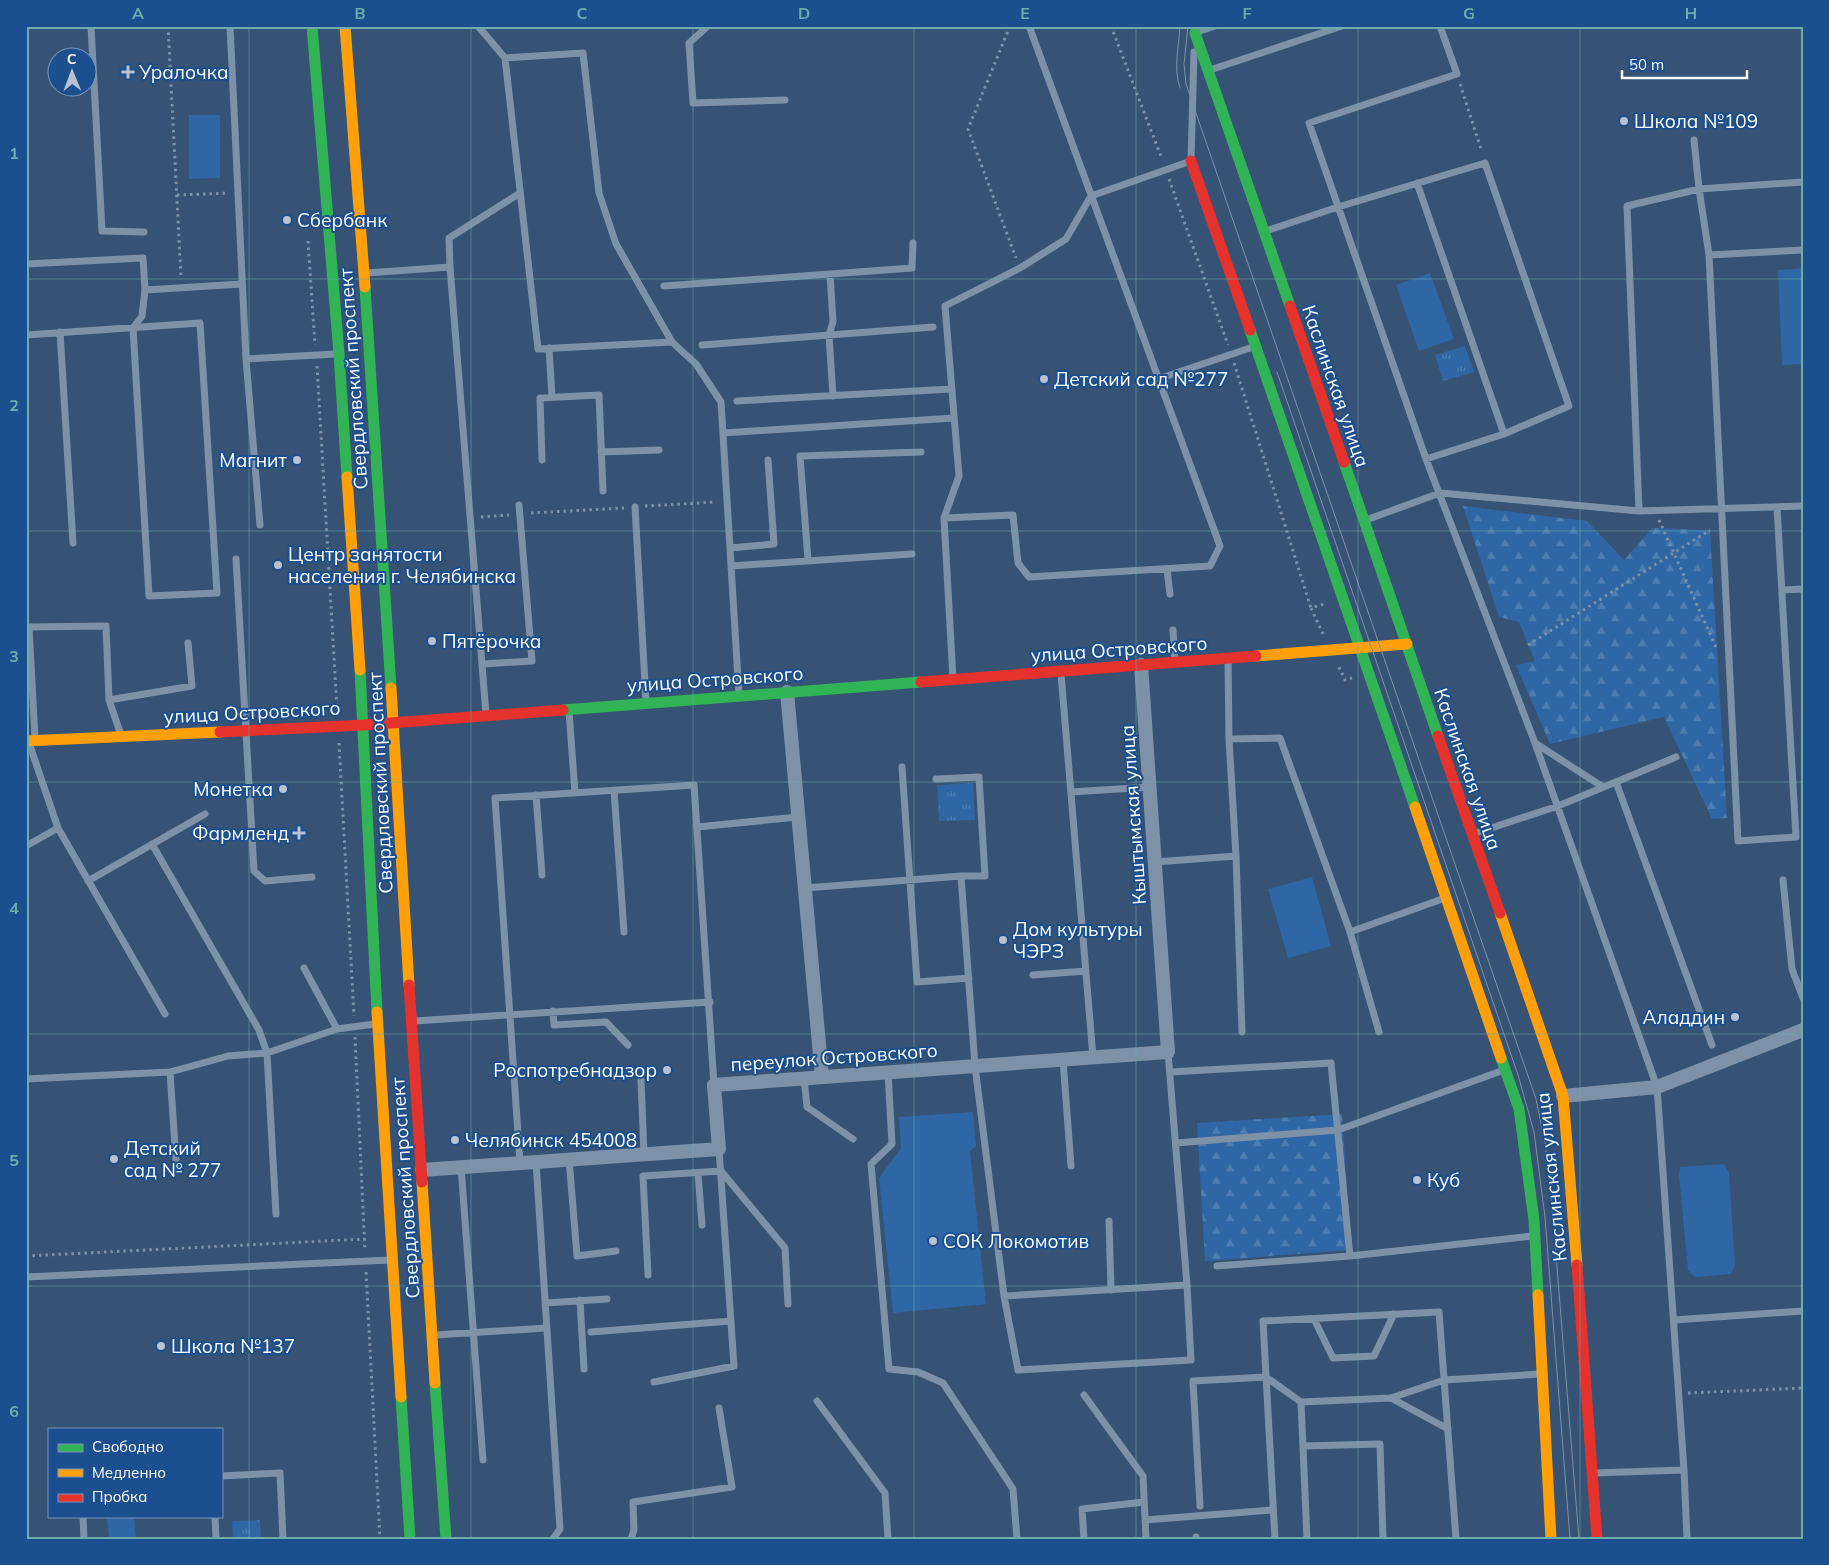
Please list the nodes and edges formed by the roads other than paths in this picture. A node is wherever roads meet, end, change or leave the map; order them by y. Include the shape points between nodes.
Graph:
1 (91, 26) edge
2 (230, 26) edge
3 (312, 26) edge
4 (345, 26) edge
5 (478, 26) edge
6 (708, 26) edge
7 (1029, 26) edge
8 (1215, 26) edge
9 (1342, 26) edge
10 (1440, 26) edge
11 (1195, 33) junction
12 (505, 58) junction
13 (1208, 71) junction
14 (785, 100) dead end
15 (1694, 140) dead end
16 (1191, 161) junction
17 (1803, 182) edge
18 (1416, 183) junction
19 (1699, 189) junction
20 (520, 193) junction
21 (1091, 196) junction
22 (1338, 206) junction
23 (144, 232) dead end
24 (1264, 232) junction
25 (913, 243) dead end
26 (1803, 250) edge
27 (1709, 255) junction
28 (26, 264) edge
29 (450, 267) junction
30 (364, 273) junction
31 (830, 274) junction
32 (242, 284) junction
33 (664, 286) dead end
34 (145, 290) junction
35 (933, 327) dead end
36 (133, 328) junction
37 (60, 332) junction
38 (26, 334) edge
39 (829, 336) junction
40 (672, 342) junction
41 (702, 346) dead end
42 (1255, 346) junction
43 (549, 348) junction
44 (339, 354) junction
45 (246, 359) junction
46 (1158, 379) junction
47 (952, 389) junction
48 (833, 396) junction
49 (552, 397) junction
50 (737, 401) dead end
51 (954, 418) junction
52 (723, 433) junction
53 (1504, 434) junction
54 (658, 450) dead end
55 (601, 452) junction
56 (921, 452) dead end
57 (1426, 459) junction
58 (542, 460) dead end
59 (768, 460) dead end
60 (603, 490) dead end
61 (1440, 493) junction
62 (519, 505) dead end
63 (1803, 506) edge
64 (635, 507) dead end
65 (1777, 508) junction
66 (1721, 509) junction
67 (1639, 511) junction
68 (944, 518) junction
69 (1364, 520) junction
70 (260, 524) dead end
71 (73, 543) dead end
72 (730, 548) junction
73 (912, 554) dead end
74 (236, 559) dead end
75 (808, 560) junction
76 (731, 566) junction
77 (1168, 569) junction
78 (1803, 589) edge
79 (1782, 590) junction
80 (1170, 594) dead end
81 (1173, 630) dead end
82 (188, 643) dead end
83 (1407, 644) junction
84 (1359, 648) junction
85 (1228, 658) junction
86 (1175, 662) junction
87 (483, 664) junction
88 (1141, 665) junction
89 (1061, 671) junction
90 (953, 679) junction
91 (787, 692) junction
92 (739, 695) junction
93 (109, 700) junction
94 (646, 702) junction
95 (568, 708) junction
96 (486, 714) junction
97 (394, 723) junction
98 (364, 725) junction
99 (246, 730) junction
100 (122, 736) junction
101 (29, 739) edge
102 (1229, 739) junction
103 (1535, 743) junction
104 (1676, 757) dead end
105 (902, 767) dead end
106 (936, 779) dead end
107 (1616, 782) junction
108 (1150, 787) junction
109 (1603, 787) junction
110 (614, 790) junction
111 (1071, 792) junction
112 (576, 793) junction
113 (536, 795) junction
114 (1558, 806) junction
115 (205, 814) dead end
116 (798, 817) junction
117 (697, 827) junction
118 (58, 828) junction
119 (1473, 834) junction
120 (152, 844) junction
121 (26, 846) edge
122 (1236, 856) junction
123 (1155, 862) junction
124 (542, 875) dead end
125 (961, 876) junction
126 (312, 877) dead end
127 (88, 880) junction
128 (909, 880) junction
129 (1783, 880) dead end
130 (805, 888) junction
131 (1446, 898) junction
132 (624, 932) dead end
133 (1350, 932) junction
134 (304, 968) dead end
135 (1086, 971) junction
136 (1033, 975) dead end
137 (969, 978) junction
138 (1803, 998) edge
139 (710, 1002) junction
140 (553, 1011) junction
141 (165, 1014) dead end
142 (510, 1014) junction
143 (411, 1021) junction
144 (378, 1023) junction
145 (337, 1029) junction
146 (1803, 1030) edge
147 (1242, 1032) dead end
148 (1379, 1032) dead end
149 (628, 1045) dead end
150 (1712, 1045) dead end
151 (1168, 1052) junction
152 (267, 1053) junction
153 (1093, 1057) junction
154 (1063, 1060) junction
155 (975, 1066) junction
156 (1505, 1070) junction
157 (170, 1072) junction
158 (888, 1072) junction
159 (1170, 1072) junction
160 (822, 1077) junction
161 (804, 1078) junction
162 (26, 1079) edge
163 (641, 1080) dead end
164 (714, 1085) junction
165 (1658, 1088) junction
166 (1563, 1096) junction
167 (1338, 1130) junction
168 (853, 1139) dead end
169 (1176, 1143) junction
170 (719, 1148) junction
171 (644, 1154) junction
172 (569, 1160) junction
173 (176, 1161) dead end
174 (536, 1162) junction
175 (520, 1163) junction
176 (1071, 1166) dead end
177 (461, 1167) junction
178 (422, 1170) junction
179 (721, 1172) junction
180 (698, 1173) junction
181 (276, 1214) dead end
182 (1109, 1221) dead end
183 (702, 1225) dead end
184 (1535, 1236) junction
185 (616, 1251) dead end
186 (1350, 1256) junction
187 (393, 1260) junction
188 (1217, 1266) dead end
189 (648, 1275) dead end
190 (26, 1277) edge
191 (1187, 1285) junction
192 (1111, 1290) junction
193 (1004, 1296) junction
194 (607, 1298) dead end
195 (580, 1300) junction
196 (545, 1303) junction
197 (788, 1304) dead end
198 (1803, 1311) edge
199 (1394, 1314) junction
200 (1314, 1319) junction
201 (1674, 1320) junction
202 (731, 1321) junction
203 (546, 1328) junction
204 (473, 1332) junction
205 (591, 1332) dead end
206 (433, 1335) junction
207 (584, 1369) dead end
208 (1542, 1374) junction
209 (1266, 1377) junction
210 (1444, 1380) junction
211 (654, 1382) dead end
212 (1084, 1395) dead end
213 (1391, 1398) junction
214 (817, 1401) dead end
215 (1301, 1402) junction
216 (719, 1408) dead end
217 (1448, 1430) junction
218 (1303, 1446) junction
219 (483, 1460) dead end
220 (1684, 1470) junction
221 (1591, 1473) junction
222 (222, 1476) edge
223 (1144, 1502) junction
224 (1200, 1506) dead end
225 (1273, 1510) junction
226 (83, 1518) edge
227 (215, 1518) edge
228 (1145, 1520) junction
229 (84, 1539) edge
230 (216, 1539) edge
231 (283, 1539) edge
232 (410, 1539) edge
233 (446, 1539) edge
234 (553, 1539) edge
235 (631, 1539) edge
236 (888, 1539) edge
237 (1017, 1539) edge
238 (1084, 1539) edge
239 (1146, 1539) edge
240 (1275, 1539) edge
241 (1307, 1539) edge
242 (1383, 1539) edge
243 (1456, 1539) edge
244 (1551, 1539) edge
245 (1597, 1539) edge
246 (1687, 1539) edge

1 - 23 lane via 102,231
2 - 32 lane
3 - 44 main road, Свердловский проспект
4 - 30 main road, Свердловский проспект
5 - 12 lane
6 - 14 lane via 689,43 693,103
7 - 21 lane
8 - 11 lane
9 - 13 lane
10 - 22 lane via 1457,74 1310,123
11 - 13 main road, Каслинская улица
11 - 16 lane
12 - 20 lane
12 - 40 lane via 583,53 599,193 616,244
13 - 24 main road, Каслинская улица
15 - 19 lane
16 - 21 lane
16 - 42 main road, Каслинская улица
17 - 19 lane
18 - 22 lane
18 - 53 lane
18 - 53 lane via 1485,163 1569,406
19 - 27 lane
19 - 67 lane via 1627,206
20 - 29 lane via 449,238
20 - 43 lane via 538,349
21 - 46 lane
21 - 47 lane via 1066,239 1020,268 945,306
22 - 24 lane
22 - 57 lane
24 - 69 main road, Каслинская улица
25 - 31 lane via 912,268
26 - 27 lane
27 - 66 lane
28 - 34 lane via 143,258
29 - 30 lane
29 - 87 lane
30 - 97 main road, Свердловский проспект
31 - 33 lane
31 - 39 lane via 834,322
32 - 34 lane
32 - 45 lane
34 - 36 lane via 142,316
35 - 39 lane
36 - 36 lane via 149,596 217,593 200,323
36 - 37 lane
37 - 38 lane
37 - 71 lane
39 - 41 lane
39 - 48 lane
40 - 43 lane
40 - 52 lane via 696,364 721,402
42 - 46 lane
42 - 84 main road, Каслинская улица
43 - 49 lane
44 - 45 lane
44 - 98 main road, Свердловский проспект
45 - 70 lane
46 - 77 lane via 1220,546 1210,566
47 - 48 lane
47 - 51 lane
48 - 50 lane
49 - 55 lane via 599,395
49 - 58 lane via 540,398
51 - 52 lane
51 - 68 lane via 958,476
52 - 72 lane
53 - 57 lane
54 - 55 lane
55 - 60 lane
56 - 75 lane via 800,456
57 - 61 lane
59 - 72 lane via 774,544
61 - 67 lane
61 - 69 lane
61 - 103 lane
62 - 87 lane via 532,661
63 - 65 lane
64 - 94 lane
65 - 66 lane
65 - 79 lane
66 - 67 lane
66 - 79 lane via 1738,841 1796,837
68 - 77 lane via 1014,515 1018,563 1029,577
68 - 90 lane
69 - 83 main road, Каслинская улица
72 - 76 lane
73 - 75 lane
74 - 99 lane
75 - 76 lane
76 - 92 lane
77 - 80 lane
78 - 79 lane
81 - 86 lane
82 - 93 lane via 192,686
83 - 84 main road, улица Островского
83 - 119 main road, Каслинская улица
84 - 85 main road, улица Островского
84 - 131 main road, Каслинская улица
85 - 86 main road, улица Островского
85 - 102 lane
86 - 88 main road, улица Островского
87 - 96 lane
88 - 89 main road, улица Островского
88 - 108 street, Кыштымская улица
89 - 90 main road, улица Островского
89 - 111 lane
90 - 91 main road, улица Островского
91 - 92 main road, улица Островского
91 - 116 street
92 - 94 main road, улица Островского
93 - 100 lane
93 - 101 lane via 106,626 29,627
94 - 95 main road, улица Островского
95 - 96 main road, улица Островского
95 - 112 lane
96 - 97 main road, улица Островского
97 - 98 main road, улица Островского
97 - 143 main road, Свердловский проспект
98 - 99 main road, улица Островского
98 - 144 main road, Свердловский проспект
99 - 100 main road, улица Островского
99 - 126 lane via 254,871 265,880
100 - 101 main road, улица Островского
101 - 118 lane
102 - 122 lane
102 - 133 lane via 1280,738
103 - 109 lane
103 - 114 lane
104 - 107 lane
105 - 128 lane
106 - 125 lane via 979,777 986,876
107 - 109 lane
107 - 150 lane
108 - 111 lane
108 - 123 street, Кыштымская улица
109 - 114 lane
110 - 112 lane
110 - 117 lane via 694,785
110 - 132 lane
111 - 135 lane
112 - 113 lane
113 - 124 lane
113 - 142 lane via 496,798
114 - 119 lane
114 - 165 lane
115 - 120 lane
116 - 117 lane
116 - 130 street
117 - 139 lane
118 - 121 lane
118 - 127 lane
119 - 166 main road, Каслинская улица
120 - 127 lane
120 - 152 lane via 259,1030
122 - 123 lane
122 - 147 lane
123 - 151 street, Кыштымская улица
125 - 128 lane
125 - 137 lane
127 - 141 lane
128 - 130 lane
128 - 137 lane via 917,982
129 - 138 lane via 1792,969
130 - 160 street
131 - 133 lane
131 - 156 main road, Каслинская улица
133 - 148 lane
134 - 145 lane
135 - 136 lane
135 - 153 lane
137 - 155 lane
139 - 140 lane
139 - 164 lane
140 - 142 lane
140 - 149 lane via 554,1025 606,1022
142 - 143 lane
142 - 175 lane
143 - 178 main road, Свердловский проспект
144 - 145 lane
144 - 187 main road, Свердловский проспект
145 - 152 lane
146 - 165 street
151 - 153 street, переулок Островского
151 - 159 lane
152 - 157 lane via 228,1056
152 - 181 lane
153 - 154 street, переулок Островского
154 - 155 street, переулок Островского
154 - 176 lane
155 - 158 street, переулок Островского
155 - 193 lane
156 - 167 lane
156 - 184 main road, Каслинская улица via 1518,1109
157 - 162 lane
157 - 173 lane
158 - 160 street, переулок Островского
158 - 237 lane via 892,1144 871,1164 889,1369 918,1372 943,1383 1013,1489
159 - 167 lane via 1331,1063
159 - 169 lane
160 - 161 street, переулок Островского
161 - 164 street, переулок Островского
161 - 168 lane via 807,1107
163 - 171 lane
164 - 170 street, переулок Островского
165 - 166 street
165 - 201 lane
166 - 221 main road, Каслинская улица
167 - 169 lane
167 - 186 lane
169 - 191 lane
170 - 171 street
170 - 179 lane
171 - 172 street
172 - 174 street
172 - 185 lane via 577,1256
174 - 175 street
174 - 196 lane
175 - 177 street
177 - 178 street
177 - 204 lane
178 - 206 main road, Свердловский проспект
179 - 180 lane
179 - 197 lane via 785,1248
179 - 202 lane
180 - 183 lane
180 - 189 lane via 643,1176
182 - 192 lane
184 - 186 lane
184 - 208 main road, Каслинская улица
186 - 188 lane
187 - 190 lane
187 - 232 main road, Свердловский проспект
191 - 192 lane
191 - 193 lane via 1191,1360 1182,1361 1018,1370
192 - 193 lane
194 - 195 lane
195 - 196 lane
195 - 207 lane
196 - 203 lane
198 - 201 lane
199 - 200 lane
199 - 200 lane via 1374,1356 1333,1358
199 - 210 lane via 1439,1312
200 - 209 lane via 1263,1322
201 - 220 lane
202 - 205 lane
202 - 211 lane via 734,1366
203 - 204 lane
203 - 234 lane via 560,1529
204 - 206 lane
204 - 219 lane
206 - 233 main road, Свердловский проспект
208 - 210 lane
208 - 244 main road, Каслинская улица
209 - 215 lane
209 - 224 lane via 1193,1381
209 - 225 lane
210 - 213 lane
210 - 217 lane
212 - 223 lane via 1143,1476
213 - 215 lane
213 - 217 lane
214 - 236 lane via 885,1493
215 - 218 lane
216 - 235 lane via 732,1487 633,1502 634,1530
217 - 243 lane
218 - 241 lane
218 - 242 lane via 1380,1444
220 - 221 lane
220 - 246 lane
221 - 245 main road, Каслинская улица
222 - 231 lane via 280,1473
223 - 228 lane
223 - 238 lane via 1082,1509
225 - 228 lane
225 - 240 lane
226 - 229 lane
227 - 230 lane
228 - 239 lane

